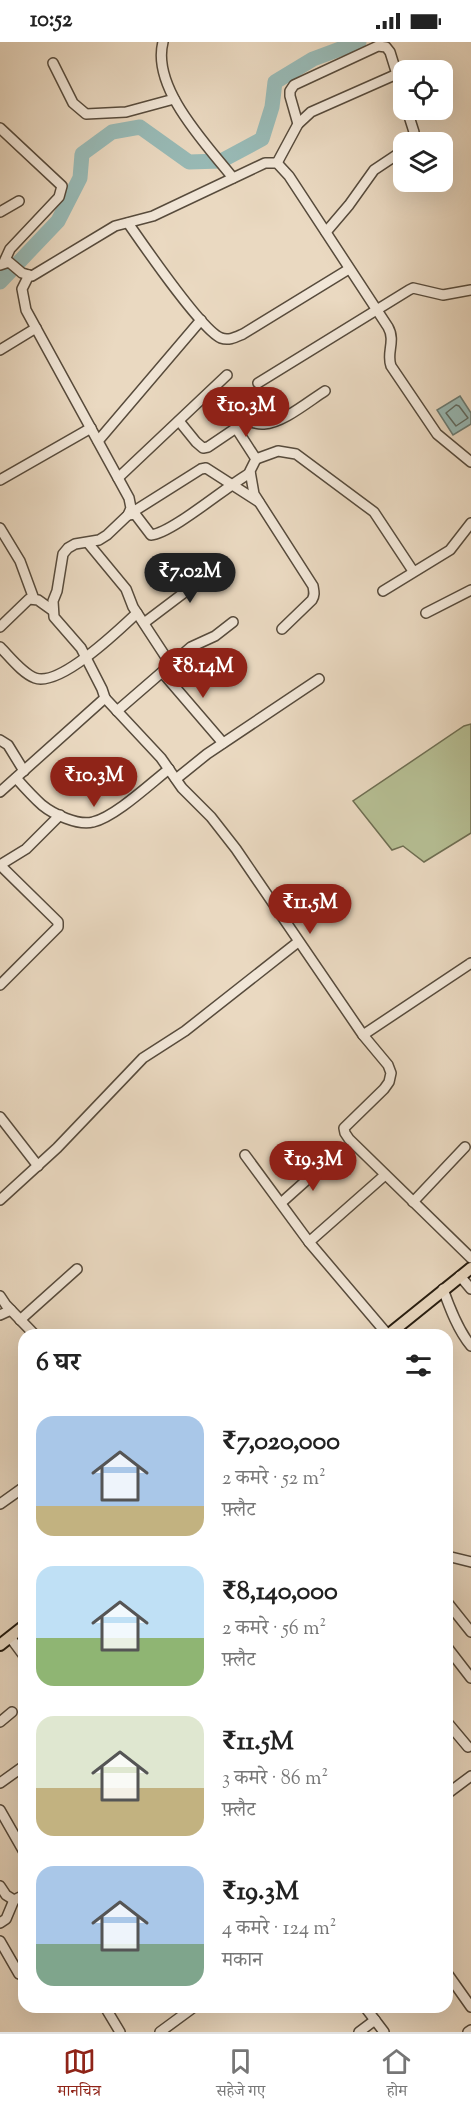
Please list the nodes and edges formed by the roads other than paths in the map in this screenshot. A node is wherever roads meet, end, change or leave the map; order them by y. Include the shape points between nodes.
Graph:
1 (163, 42) edge
2 (393, 61) edge
3 (53, 63) dead end
4 (393, 76) edge
5 (174, 99) junction
6 (298, 124) junction
7 (0, 128) edge
8 (393, 157) edge
9 (276, 163) junction
10 (234, 178) junction
11 (19, 201) dead end
12 (0, 212) edge
13 (128, 223) junction
14 (326, 232) junction
15 (4, 263) edge
16 (350, 268) junction
17 (26, 274) junction
18 (471, 290) edge
19 (376, 309) junction
20 (201, 320) junction
21 (36, 328) junction
22 (0, 350) edge
23 (227, 375) dead end
24 (258, 383) dead end
25 (325, 391) dead end
26 (179, 421) junction
27 (91, 428) junction
28 (236, 428) junction
29 (98, 441) junction
30 (256, 459) junction
31 (471, 462) edge
32 (250, 473) junction
33 (118, 478) junction
34 (0, 480) edge
35 (231, 484) junction
36 (259, 502) junction
37 (128, 515) junction
38 (471, 523) edge
39 (0, 528) edge
40 (88, 543) junction
41 (222, 564) dead end
42 (413, 572) junction
43 (471, 590) edge
44 (383, 591) dead end
45 (34, 599) junction
46 (52, 610) junction
47 (138, 613) junction
48 (426, 613) dead end
49 (233, 622) dead end
50 (144, 623) junction
51 (0, 627) edge
52 (282, 629) dead end
53 (0, 647) edge
54 (86, 658) junction
55 (171, 665) junction
56 (162, 672) junction
57 (319, 679) dead end
58 (105, 698) junction
59 (117, 711) junction
60 (0, 740) edge
61 (223, 744) junction
62 (169, 769) junction
63 (20, 775) junction
64 (176, 779) junction
65 (0, 792) edge
66 (60, 815) junction
67 (0, 865) edge
68 (298, 942) junction
69 (471, 963) edge
70 (0, 985) edge
71 (363, 1035) junction
72 (0, 1116) edge
73 (465, 1147) dead end
74 (245, 1155) dead end
75 (328, 1161) dead end
76 (38, 1166) junction
77 (385, 1175) junction
78 (1, 1197) edge
79 (413, 1202) junction
80 (281, 1203) junction
81 (309, 1242) junction
82 (471, 1258) edge
83 (471, 1268) edge
84 (77, 1269) dead end
85 (460, 1276) junction
86 (443, 1289) junction
87 (471, 1290) edge
88 (0, 1296) edge
89 (11, 1310) junction
90 (0, 1315) edge
91 (20, 1320) junction
92 (30, 1329) edge
93 (383, 1329) edge
94 (395, 1329) edge
95 (471, 1346) edge
96 (18, 1491) edge
97 (0, 1504) edge
98 (453, 1558) edge
99 (471, 1562) edge
100 (453, 1610) edge
101 (18, 1631) edge
102 (471, 1632) edge
103 (10, 1637) junction
104 (0, 1645) edge
105 (18, 1648) edge
106 (453, 1655) edge
107 (471, 1678) edge
108 (12, 1712) dead end
109 (0, 1722) edge
110 (453, 1729) edge
111 (470, 1747) edge
112 (18, 1770) edge
113 (471, 1776) edge
114 (0, 1783) edge
115 (453, 1790) edge
116 (0, 1810) edge
117 (18, 1841) edge
118 (0, 1886) edge
119 (18, 1898) edge
120 (14, 1900) junction
121 (0, 1923) edge
122 (0, 1941) edge
123 (18, 1972) edge
124 (453, 1982) edge
125 (471, 2007) edge
126 (109, 2013) edge
127 (186, 2013) edge
128 (370, 2013) edge
129 (375, 2020) junction
130 (120, 2032) edge
131 (160, 2032) edge
132 (359, 2032) edge
133 (384, 2032) edge

1 - 5 street via 163,68
2 - 6 street via 383,46 298,82 290,91
3 - 5 street via 74,103 86,114 136,110
4 - 6 street via 322,106
5 - 10 street
6 - 9 street
7 - 15 street via 62,186 59,197 10,249
8 - 14 street via 374,170
9 - 10 street via 265,163
9 - 14 street via 286,171
10 - 13 street via 153,216
11 - 12 street
13 - 17 street via 115,226 32,276
13 - 20 street
14 - 16 street
15 - 17 street
16 - 19 street
16 - 20 street via 235,338 220,338
17 - 21 street via 22,289 26,310
18 - 19 street via 442,295 413,288
19 - 24 street
19 - 31 street via 392,333 388,356 391,366 437,434
20 - 29 street
21 - 22 street
21 - 27 street
23 - 26 street
25 - 28 street via 281,418 262,425 245,422
26 - 28 street via 203,448
26 - 33 street
27 - 29 street
27 - 34 street
28 - 30 street
29 - 33 street
30 - 32 street
30 - 42 street via 278,451 296,454 374,512
32 - 35 street
32 - 36 street
33 - 37 street via 131,508
35 - 36 street
35 - 37 street via 206,468 201,469
35 - 37 street via 158,535 151,535 135,514
36 - 52 street via 313,586 315,596
37 - 40 street via 107,536
38 - 42 street via 455,546
39 - 45 street via 20,561
40 - 46 street via 75,544 63,554
40 - 47 street via 126,589
41 - 50 street
42 - 44 street
43 - 48 street
45 - 46 street
45 - 51 street
46 - 54 street
47 - 50 street
47 - 54 street
49 - 55 street via 191,647
50 - 55 street
53 - 54 street via 38,679 55,676
54 - 58 street
55 - 56 street
56 - 59 street
56 - 61 street
57 - 61 street
58 - 59 street
58 - 63 street
59 - 62 street
60 - 63 street via 8,746
61 - 64 street
62 - 64 street
62 - 66 street via 96,822
63 - 65 street
63 - 66 street via 42,805
64 - 68 street via 236,849
66 - 67 street via 26,849
67 - 70 street via 55,919 58,927
68 - 71 street
68 - 76 street via 185,1031 143,1058
69 - 71 street
71 - 77 street via 391,1073 384,1089 344,1128
72 - 76 street
73 - 79 street
74 - 80 street
75 - 80 street
76 - 78 street
77 - 79 street
77 - 81 street
79 - 82 street
80 - 81 street
81 - 93 street
83 - 85 main road
84 - 91 street
85 - 86 main road
85 - 87 street
86 - 94 main road
86 - 95 street
88 - 89 street
89 - 90 street
89 - 91 street
91 - 92 street
96 - 97 street
98 - 99 street
100 - 102 street
101 - 103 main road
103 - 104 main road
103 - 105 street
106 - 107 street
108 - 109 street
110 - 111 street
112 - 114 street
113 - 115 street
116 - 117 street
118 - 120 street
119 - 120 street
120 - 121 street via 6,1919
122 - 123 street
124 - 125 street
126 - 130 street
127 - 131 street
128 - 129 street
129 - 132 street
129 - 133 street

